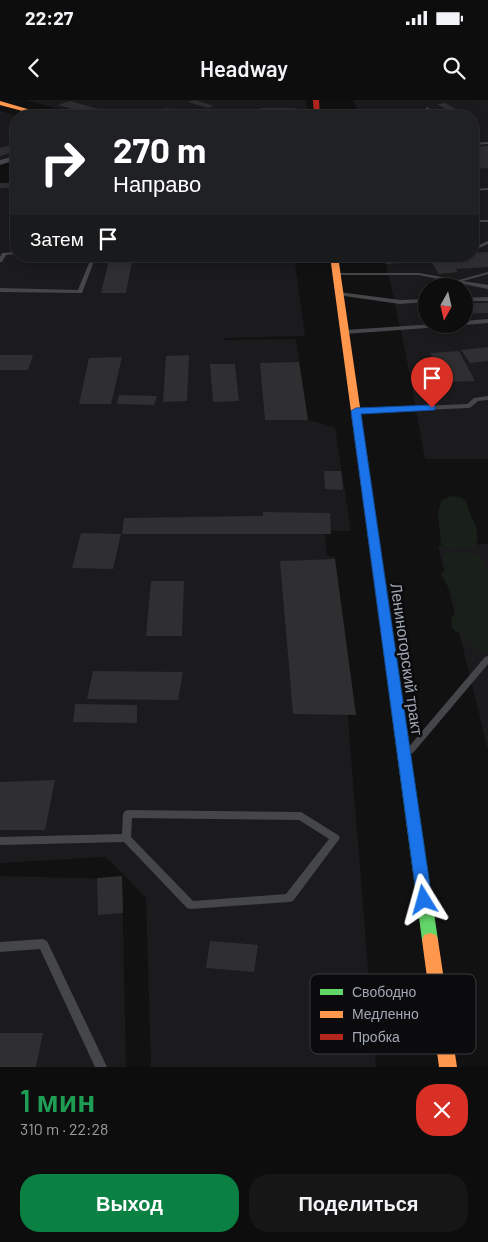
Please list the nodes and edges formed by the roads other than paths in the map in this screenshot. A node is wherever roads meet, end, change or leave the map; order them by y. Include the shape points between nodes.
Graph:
1 (0, 103) edge
2 (427, 108) dead end
3 (25, 110) edge
4 (430, 110) edge
5 (488, 242) edge
6 (488, 247) edge
7 (479, 248) joint
8 (10, 254) edge
9 (0, 261) edge
10 (92, 262) edge
11 (334, 262) edge
12 (336, 274) junction
13 (488, 274) edge
14 (440, 278) edge
15 (470, 278) edge
16 (473, 284) edge
17 (488, 287) edge
18 (0, 290) edge
19 (339, 294) junction
20 (488, 299) edge
21 (473, 300) edge
22 (418, 301) edge
23 (488, 321) edge
24 (473, 322) edge
25 (418, 327) edge
26 (345, 332) junction
27 (488, 398) edge
28 (356, 411) junction
29 (488, 659) edge
30 (404, 758) junction
31 (126, 838) junction
32 (0, 841) edge
33 (0, 948) edge
34 (435, 974) edge
35 (446, 1054) edge
36 (101, 1067) edge
37 (448, 1067) edge

1 - 3 main road
2 - 4 lane
5 - 7 lane
6 - 7 lane
8 - 9 lane via 4,254
10 - 18 lane via 80,292
11 - 12 main road, Лениногорский тракт
12 - 14 lane via 419,274
12 - 19 main road, Лениногорский тракт
13 - 15 lane
16 - 17 lane
19 - 22 lane
19 - 26 main road, Лениногорский тракт
20 - 21 lane
23 - 24 lane
25 - 26 lane
26 - 28 main road, Лениногорский тракт
27 - 28 lane via 476,399 469,406
28 - 30 main road, Лениногорский тракт
29 - 30 lane
30 - 34 main road, Лениногорский тракт
31 - 31 lane via 191,905 289,898 335,838 301,816 128,814
31 - 32 lane
33 - 36 lane via 43,944
35 - 37 main road, Лениногорский тракт

